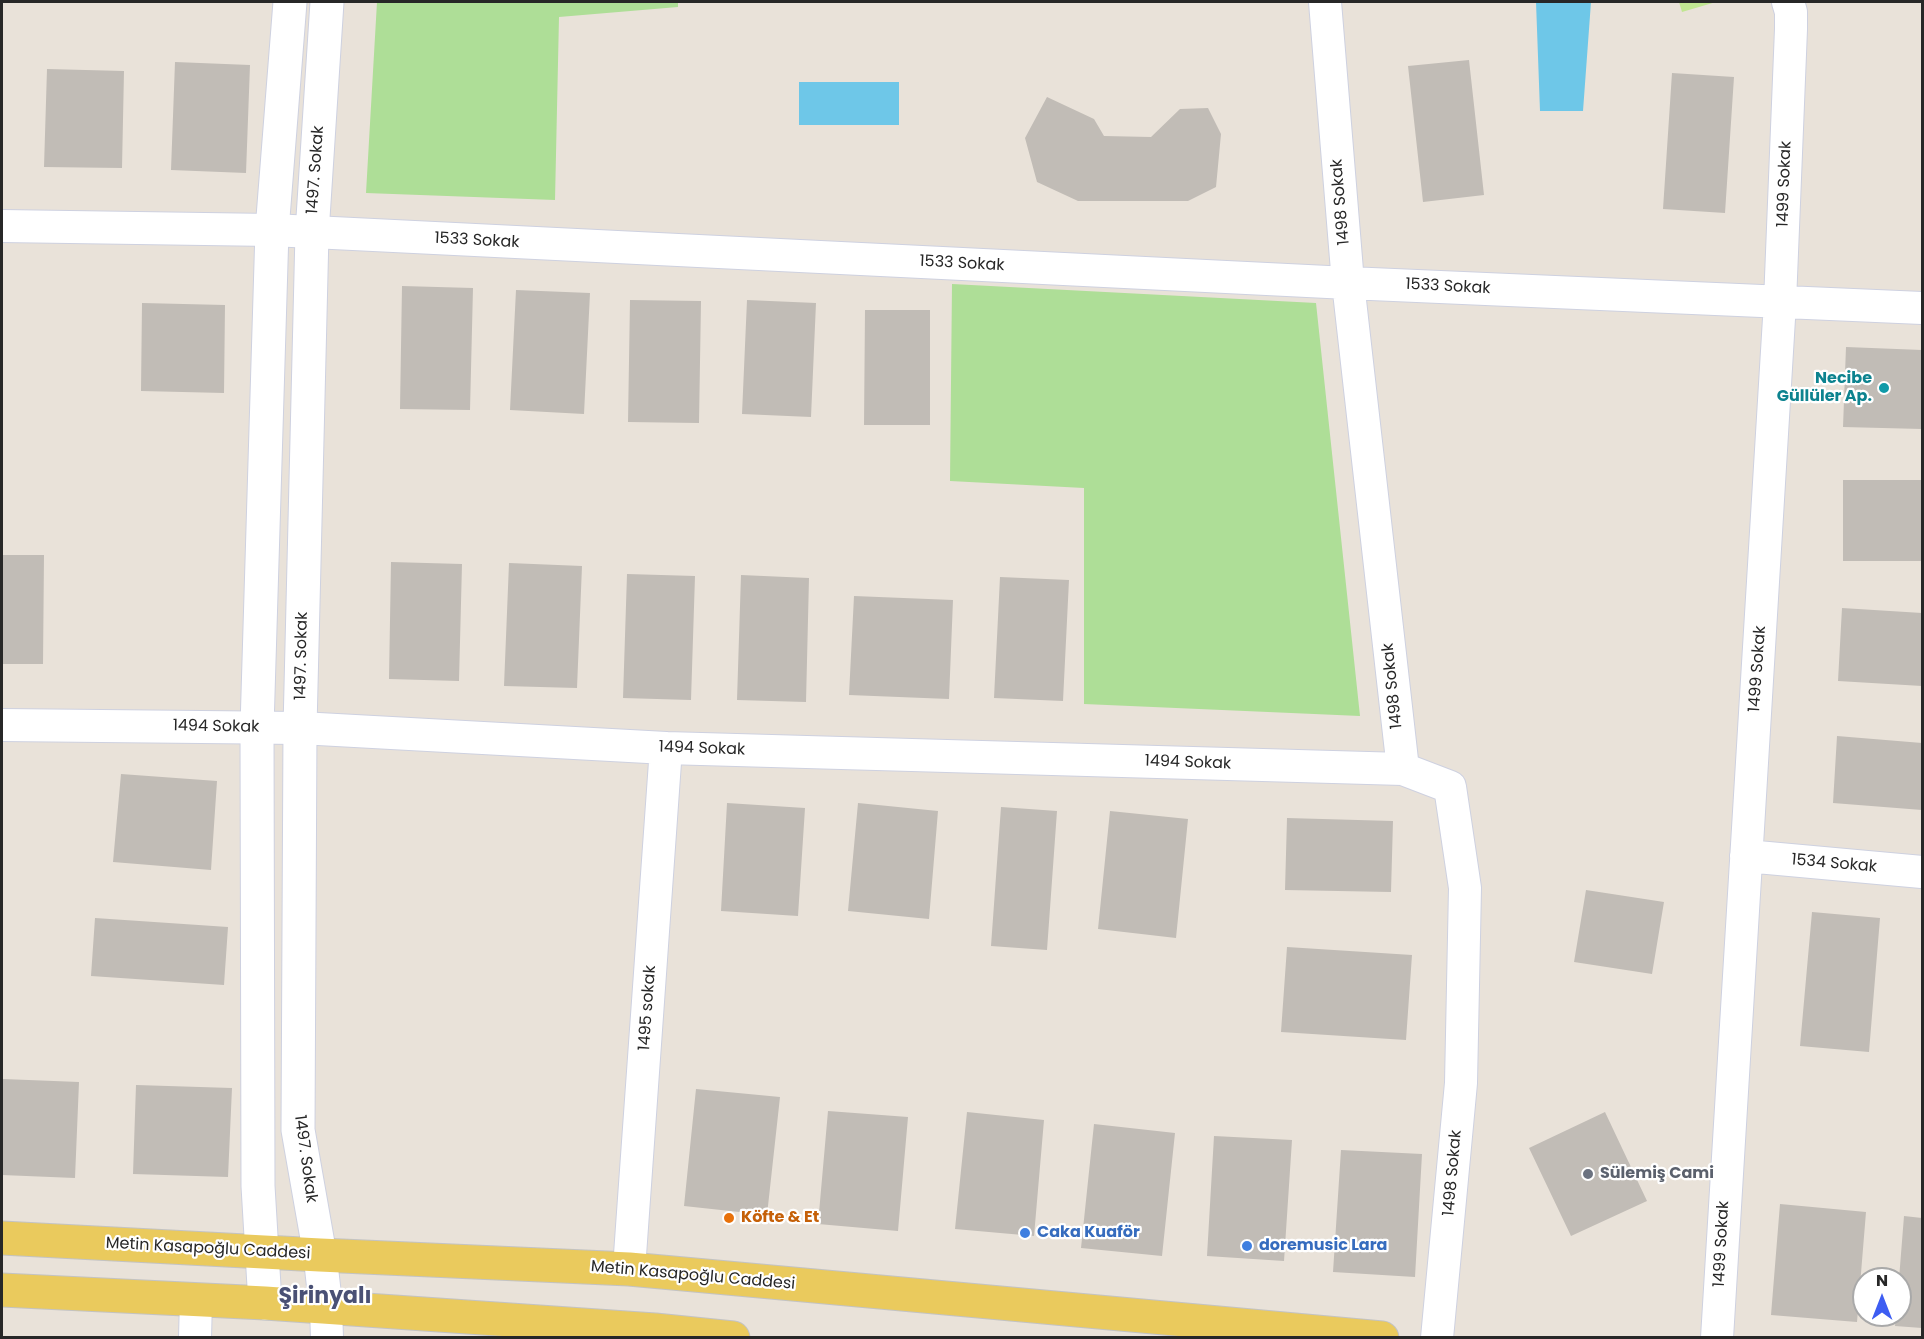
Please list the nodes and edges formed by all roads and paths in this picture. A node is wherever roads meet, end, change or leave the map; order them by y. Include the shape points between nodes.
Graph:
1 (290, 2) edge
2 (327, 2) edge
3 (1325, 2) edge
4 (1788, 2) edge
5 (2, 226) edge
6 (272, 230) junction
7 (312, 233) junction
8 (1348, 283) junction
9 (1780, 302) junction
10 (1923, 308) edge
11 (2, 725) edge
12 (257, 727) junction
13 (300, 728) junction
14 (666, 748) junction
15 (1402, 769) junction
16 (1746, 856) junction
17 (1923, 872) edge
18 (2, 1238) edge
19 (261, 1252) junction
20 (320, 1255) junction
21 (629, 1269) junction
22 (2, 1290) edge
23 (196, 1300) junction
24 (265, 1303) junction
25 (326, 1323) edge
26 (195, 1338) edge
27 (734, 1338) edge
28 (1382, 1338) edge
29 (1437, 1338) edge
30 (1717, 1338) edge

1 - 6 street
2 - 7 street, 1497. Sokak
3 - 8 street, 1498 Sokak
4 - 9 street, 1499 Sokak via 1791,29
5 - 6 street, 1533 Sokak
6 - 7 street, 1533 Sokak
6 - 12 street
7 - 8 street, 1533 Sokak
7 - 13 street, 1497. Sokak
8 - 9 street, 1533 Sokak
8 - 15 street, 1498 Sokak
9 - 10 street, 1533 Sokak
9 - 16 street, 1499 Sokak
11 - 12 street, 1494 Sokak
12 - 13 street, 1494 Sokak
12 - 19 street
13 - 14 street, 1494 Sokak
13 - 20 street, 1497. Sokak via 298,1130
14 - 15 street, 1494 Sokak
14 - 21 street, 1495 sokak
15 - 29 street, 1498 Sokak via 1450,787 1465,888 1461,1083
16 - 17 street, 1534 Sokak
16 - 30 street, 1499 Sokak
18 - 19 main road, Metin Kasapoğlu Caddesi
19 - 20 main road, Metin Kasapoğlu Caddesi
19 - 24 street
20 - 21 main road, Metin Kasapoğlu Caddesi
20 - 25 street, 1497. Sokak
21 - 28 main road, Metin Kasapoğlu Caddesi
22 - 23 main road
23 - 24 main road
23 - 26 street
24 - 25 main road
25 - 27 main road via 644,1329

